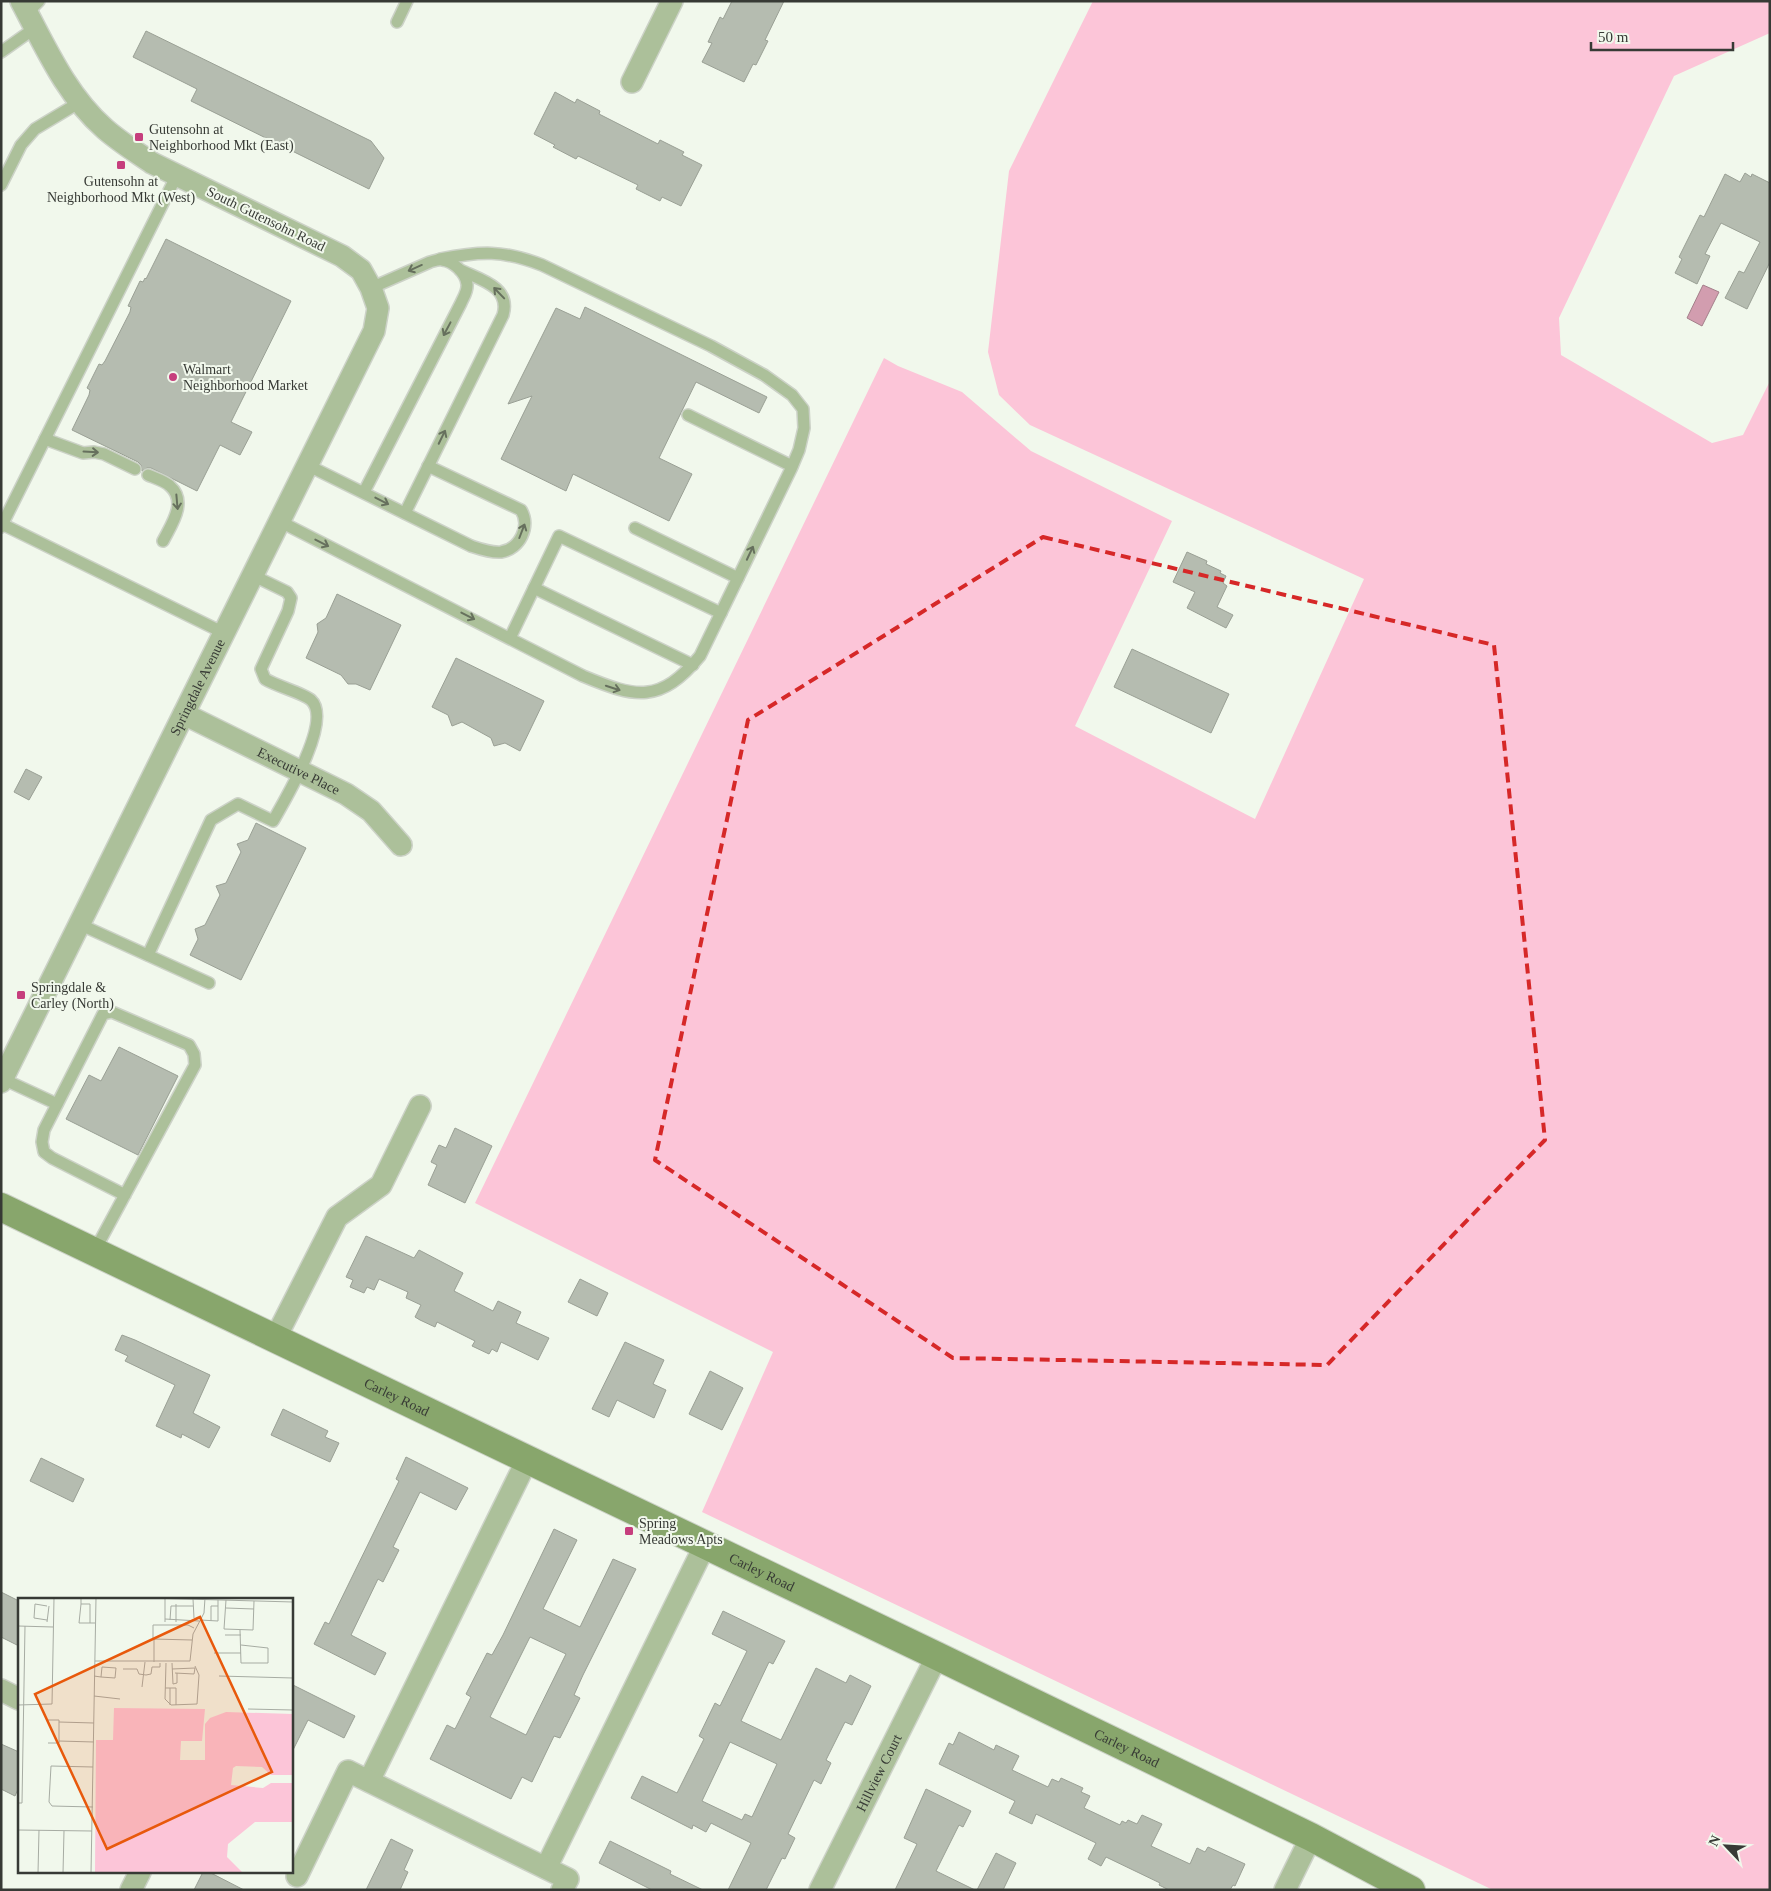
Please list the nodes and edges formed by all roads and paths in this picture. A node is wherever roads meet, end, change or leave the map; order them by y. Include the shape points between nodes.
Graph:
1 (407, 1) edge
2 (672, 1) edge
3 (30, 11) edge
4 (397, 22) dead end
5 (1, 52) edge
6 (632, 82) dead end
7 (80, 102) junction
8 (177, 175) junction
9 (1, 185) edge
10 (440, 259) junction
11 (459, 269) junction
12 (371, 288) junction
13 (688, 415) dead end
14 (45, 439) junction
15 (307, 464) junction
16 (428, 466) junction
17 (792, 466) junction
18 (135, 469) dead end
19 (148, 475) dead end
20 (364, 492) junction
21 (405, 513) junction
22 (279, 522) junction
23 (2, 526) edge
24 (634, 528) dead end
25 (163, 541) dead end
26 (252, 575) junction
27 (738, 578) junction
28 (534, 588) junction
29 (721, 613) junction
30 (224, 633) junction
31 (510, 638) junction
32 (693, 665) junction
33 (184, 714) junction
34 (301, 772) junction
35 (401, 846) dead end
36 (79, 924) junction
37 (148, 956) junction
38 (209, 983) dead end
39 (2, 1080) edge
40 (57, 1104) junction
41 (420, 1106) dead end
42 (125, 1195) junction
43 (1, 1207) edge
44 (94, 1252) junction
45 (275, 1339) junction
46 (527, 1460) junction
47 (705, 1545) junction
48 (937, 1656) junction
49 (1, 1690) edge
50 (18, 1698) edge
51 (369, 1781) junction
52 (1311, 1837) junction
53 (546, 1868) junction
54 (139, 1874) edge
55 (297, 1876) dead end
56 (131, 1890) edge
57 (562, 1890) edge
58 (820, 1890) edge
59 (1285, 1890) edge
60 (1411, 1890) edge

1 - 4 lane
2 - 6 street
3 - 5 lane
3 - 7 street, South Gutensohn Road via 59,73
7 - 8 street, South Gutensohn Road via 125,145
7 - 9 lane via 35,129 21,145
8 - 12 street, South Gutensohn Road via 342,256 361,270
8 - 14 lane
10 - 11 lane
10 -> 12 lane
10 - 17 lane via 488,252 523,258 576,280 764,375 792,395 803,409 804,428
16 -> 11 lane via 506,305 497,288
11 -> 20 lane via 467,283 461,304
12 - 15 street, Springdale Avenue via 378,308 374,330
13 - 17 lane
14 -> 18 lane via 83,453 104,454
14 - 23 lane
15 - 20 lane
15 - 22 street, Springdale Avenue
16 - 21 lane
21 -> 16 lane via 487,551 511,549 525,528 526,517 521,510
27 -> 17 lane
19 -> 25 lane via 169,485 178,502
20 -> 21 lane
22 - 26 street, Springdale Avenue
22 -> 31 lane
23 - 30 lane
24 - 27 lane
26 - 30 street, Springdale Avenue
26 - 34 lane via 287,592 291,598 262,669 265,680 312,700 316,708 316,720
27 - 29 lane
28 - 29 lane via 559,536
28 - 31 lane
28 - 32 lane
29 - 32 lane
30 - 33 street, Springdale Avenue
31 -> 32 lane via 583,676 633,693 650,693 666,686
33 - 34 street, Executive Place
33 - 36 street, Springdale Avenue
34 - 35 street, Executive Place via 346,794 371,811
34 - 37 lane via 273,821 238,804 212,820
36 - 37 lane
36 - 39 street, Springdale Avenue
37 - 38 lane
39 - 40 lane
40 - 42 lane via 44,1130 44,1152
40 - 42 lane via 103,1014 112,1012 189,1045 195,1064
41 - 45 street via 381,1185 337,1217
42 - 44 lane
43 - 44 street, Carley Road
44 - 45 street, Carley Road
45 - 46 street, Carley Road
46 - 47 street, Carley Road
46 - 51 street
47 - 48 street, Carley Road
47 - 53 street
48 - 52 street, Carley Road
48 - 58 street, Hillview Court
49 - 50 street
51 - 53 street
51 - 55 street via 348,1771
52 - 59 street
52 - 60 street, Carley Road
53 - 57 street via 568,1879
54 - 56 street

